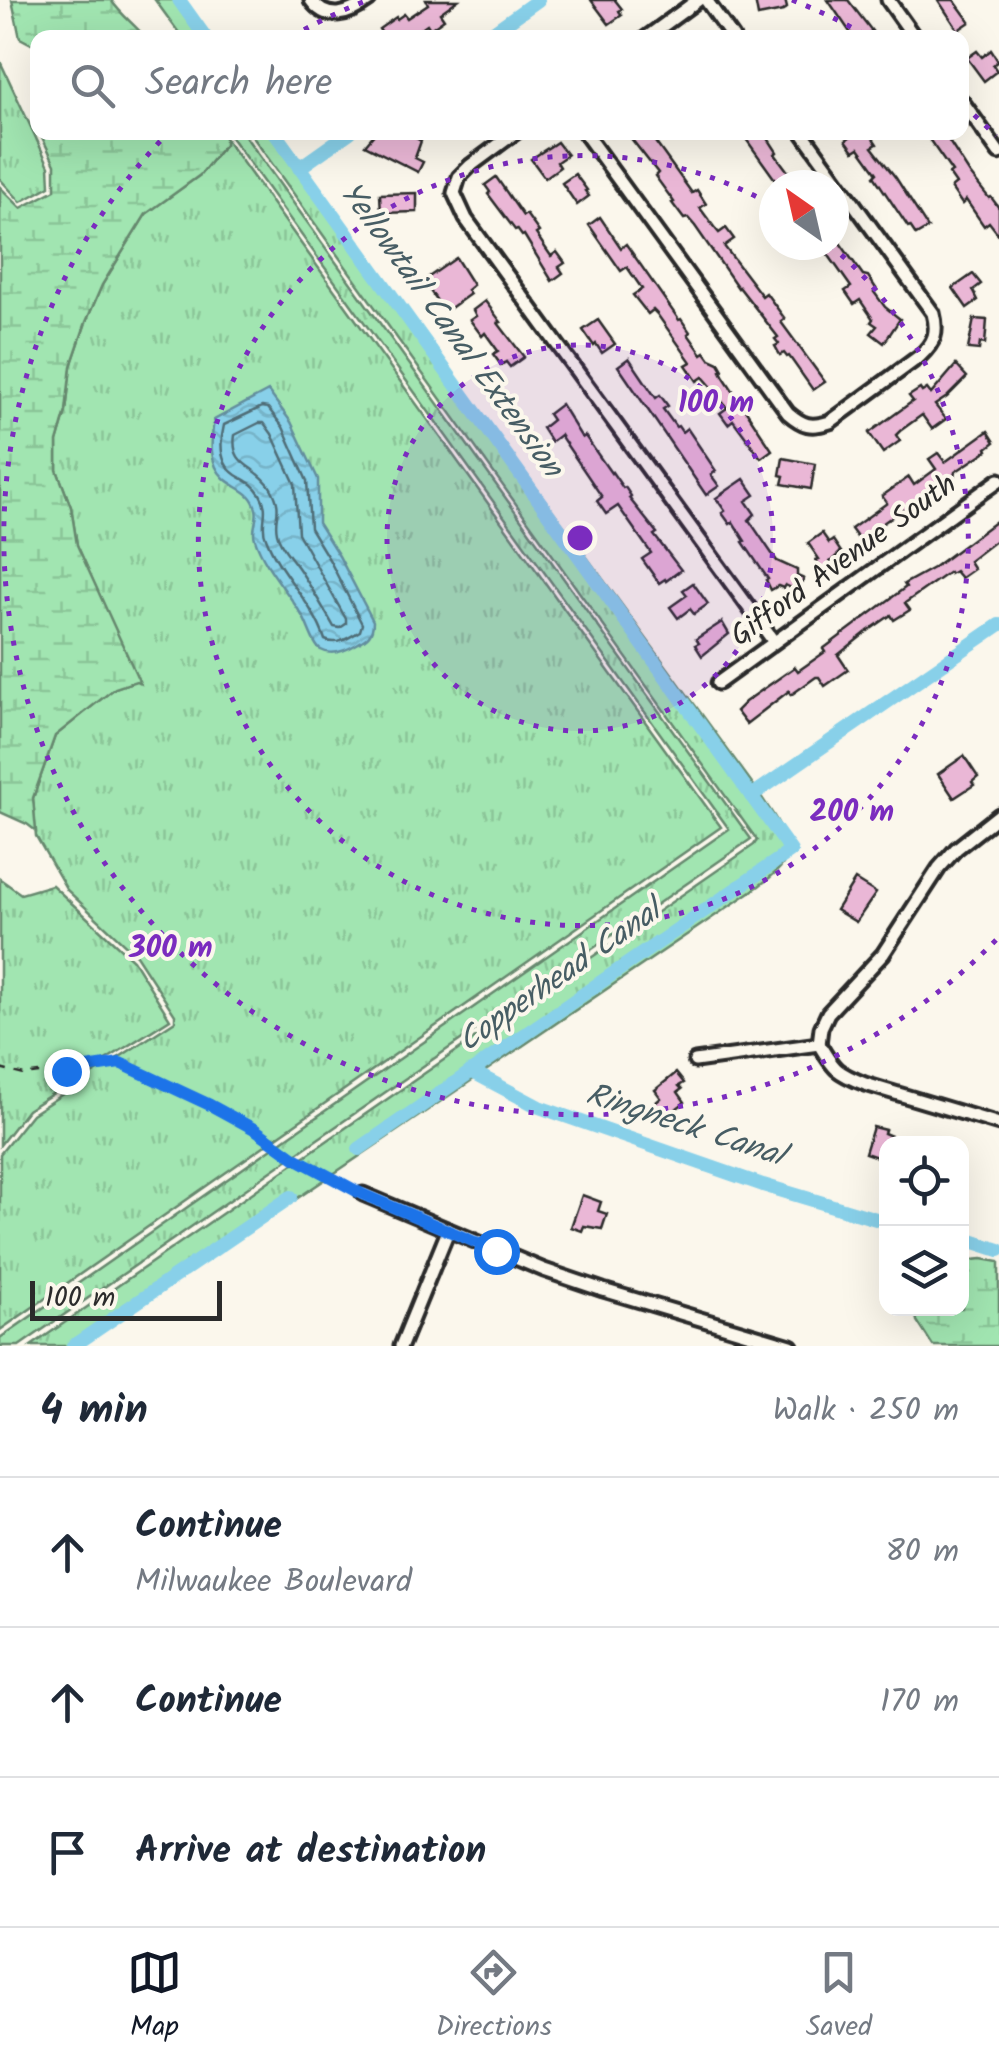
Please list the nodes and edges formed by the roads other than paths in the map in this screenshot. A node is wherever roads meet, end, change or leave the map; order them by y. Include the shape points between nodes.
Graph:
1 (311, 0) edge
2 (369, 0) edge
3 (698, 0) edge
4 (706, 0) edge
5 (888, 0) edge
6 (657, 30) edge
7 (727, 30) edge
8 (909, 30) edge
9 (969, 111) edge
10 (505, 140) edge
11 (590, 140) edge
12 (808, 140) edge
13 (999, 153) edge
14 (999, 480) edge
15 (774, 642) junction
16 (718, 682) dead end
17 (999, 815) edge
18 (818, 1044) junction
19 (695, 1060) dead end
20 (999, 1124) edge
21 (362, 1194) road end
22 (448, 1231) junction
23 (402, 1346) edge
24 (791, 1346) edge

1 - 2 street via 329,14 346,14
3 - 6 street
4 - 7 street
5 - 8 street
9 - 13 street
10 - 15 street via 458,177 454,193 466,219
11 - 12 street via 788,413 815,427 920,356 937,329 933,313
14 - 15 street, Gifford Avenue South
15 - 16 street, Gifford Avenue South
17 - 18 street via 939,868 883,954 828,1013
18 - 19 street
18 - 20 street via 844,1075
21 - 22 street
22 - 23 street
22 - 24 street via 603,1290

